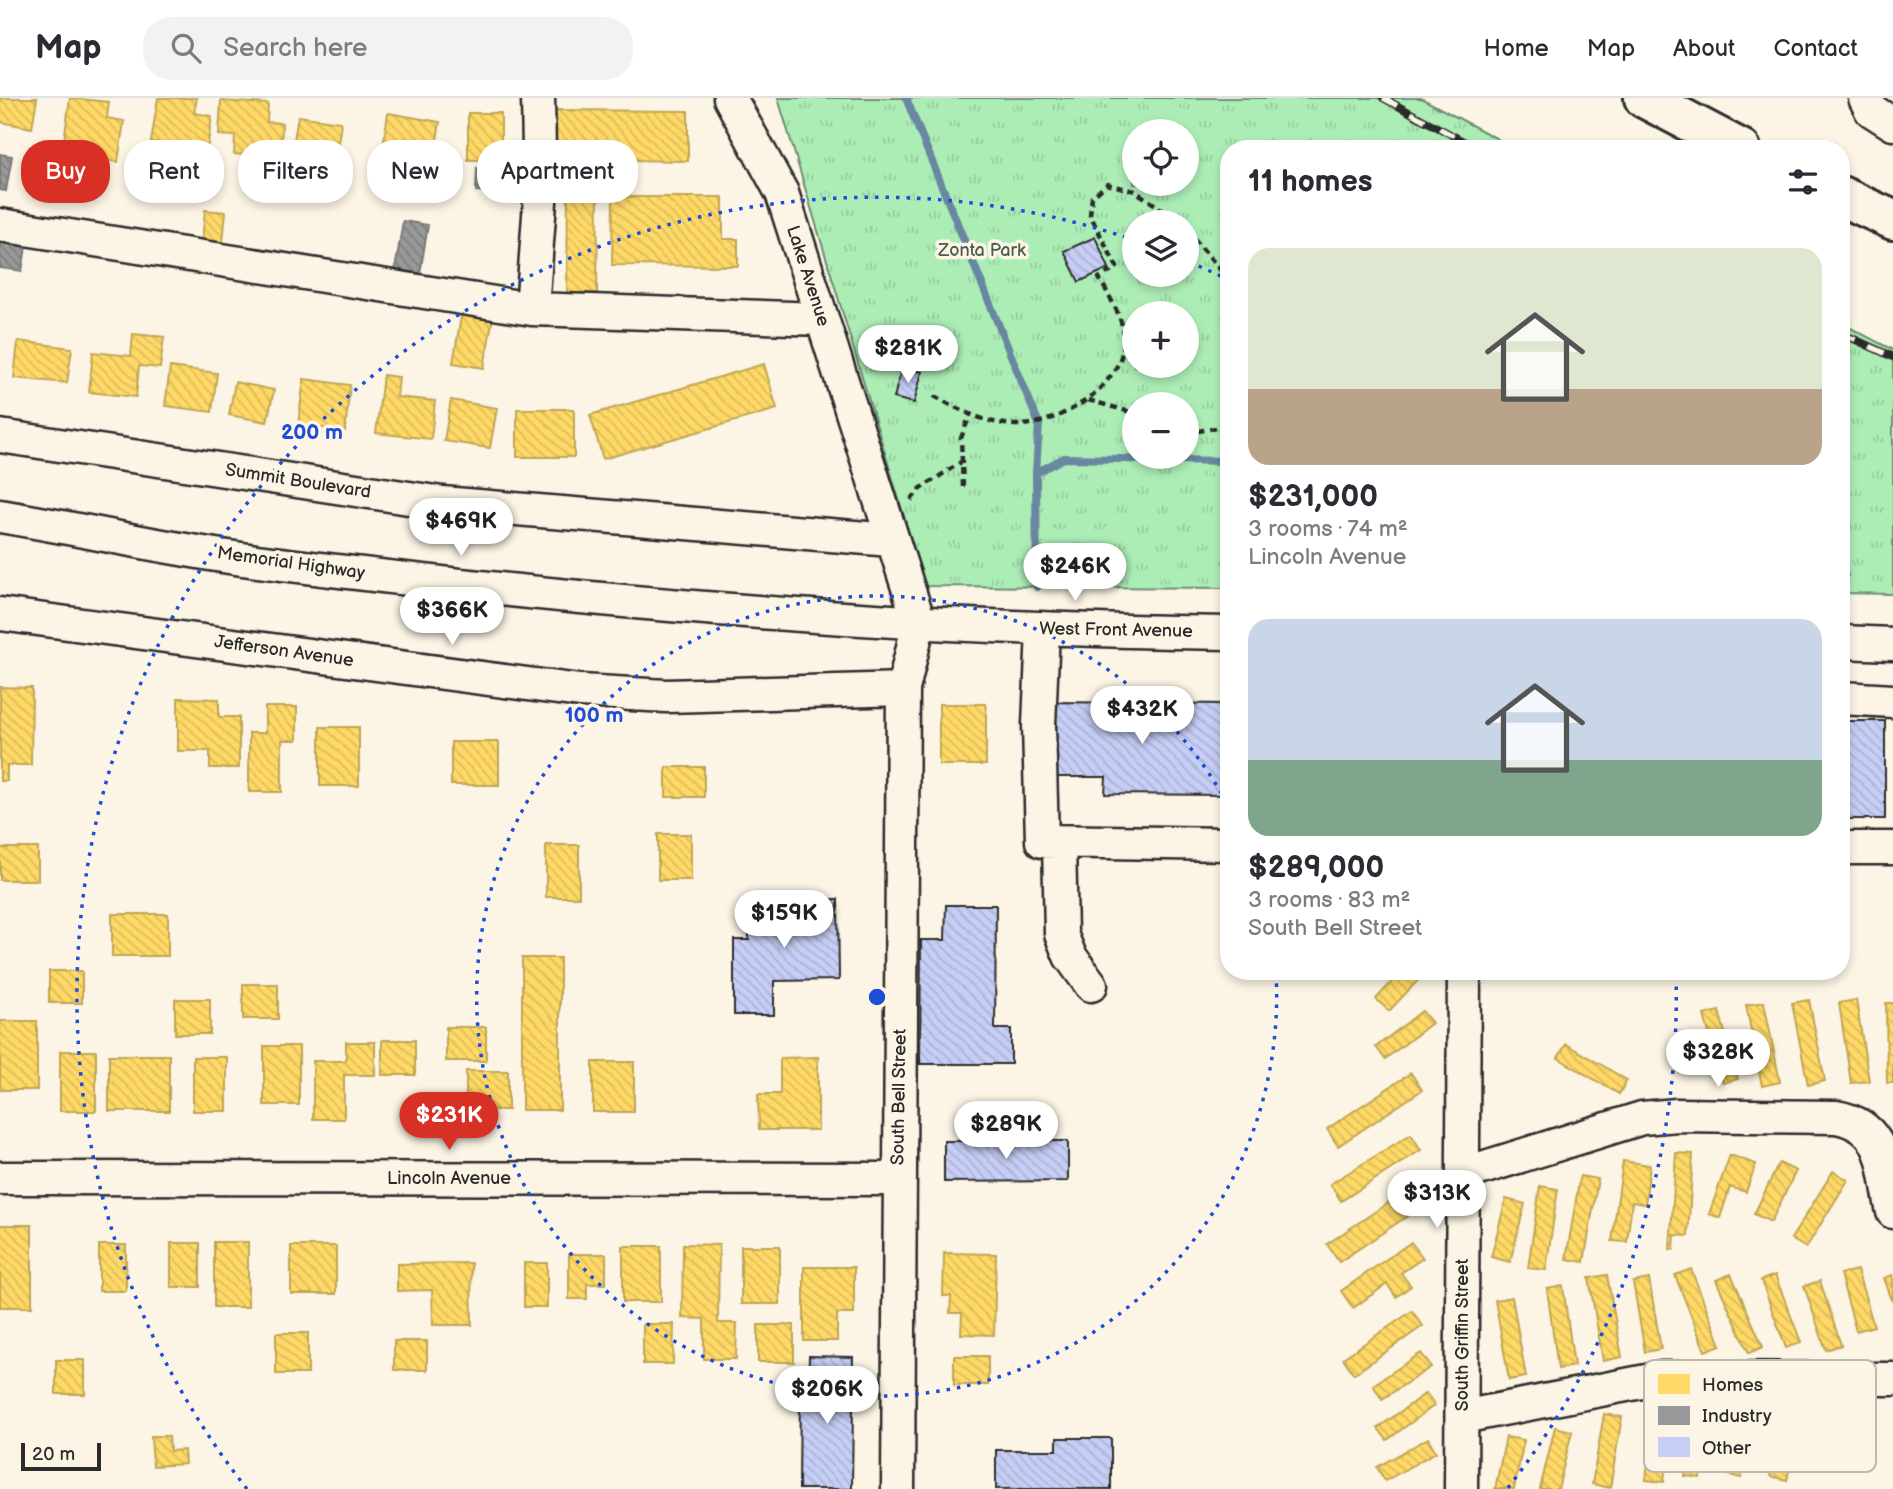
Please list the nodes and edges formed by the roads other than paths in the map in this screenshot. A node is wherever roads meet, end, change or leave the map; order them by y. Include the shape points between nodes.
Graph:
1 (538, 98) edge
2 (730, 98) edge
3 (1644, 98) edge
4 (1865, 98) edge
5 (1893, 124) edge
6 (1724, 140) edge
7 (1850, 200) edge
8 (1893, 220) edge
9 (0, 225) edge
10 (532, 309) junction
11 (822, 319) junction
12 (0, 436) edge
13 (0, 516) edge
14 (891, 540) junction
15 (0, 614) edge
16 (919, 622) junction
17 (1043, 629) junction
18 (1220, 633) edge
19 (1850, 642) edge
20 (1893, 644) edge
21 (903, 689) junction
22 (1850, 699) edge
23 (1893, 701) edge
24 (1059, 842) junction
25 (1220, 844) edge
26 (1850, 848) edge
27 (1893, 848) edge
28 (1464, 980) edge
29 (1091, 985) dead end
30 (1463, 1174) junction
31 (0, 1178) edge
32 (898, 1179) junction
33 (1893, 1212) edge
34 (1644, 1381) edge
35 (1462, 1416) junction
36 (898, 1489) edge
37 (1461, 1489) edge

1 - 10 street via 540,202
2 - 11 street, Lake Avenue via 782,192
3 - 6 main road
4 - 5 street via 1871,110
7 - 8 main road
9 - 10 street
10 - 11 street
11 - 14 street, Lake Avenue
12 - 14 street, Summit Boulevard via 442,503
13 - 16 street, Memorial Highway via 254,560 568,597
14 - 16 street, Lake Avenue
15 - 21 street, Jefferson Avenue via 580,691 666,696
16 - 17 street, West Front Avenue
16 - 21 street, South Bell Street
17 - 18 street, West Front Avenue
17 - 24 street via 1039,725 1042,841
19 - 20 street
21 - 32 street, South Bell Street
22 - 23 street
24 - 25 street
24 - 29 street via 1061,934
26 - 27 street
28 - 30 street, South Griffin Street
30 - 33 street via 1642,1118 1836,1117 1864,1126 1874,1139
30 - 35 street, South Griffin Street
31 - 32 street, Lincoln Avenue
32 - 36 street, South Bell Street
34 - 35 street
35 - 37 street, South Griffin Street

